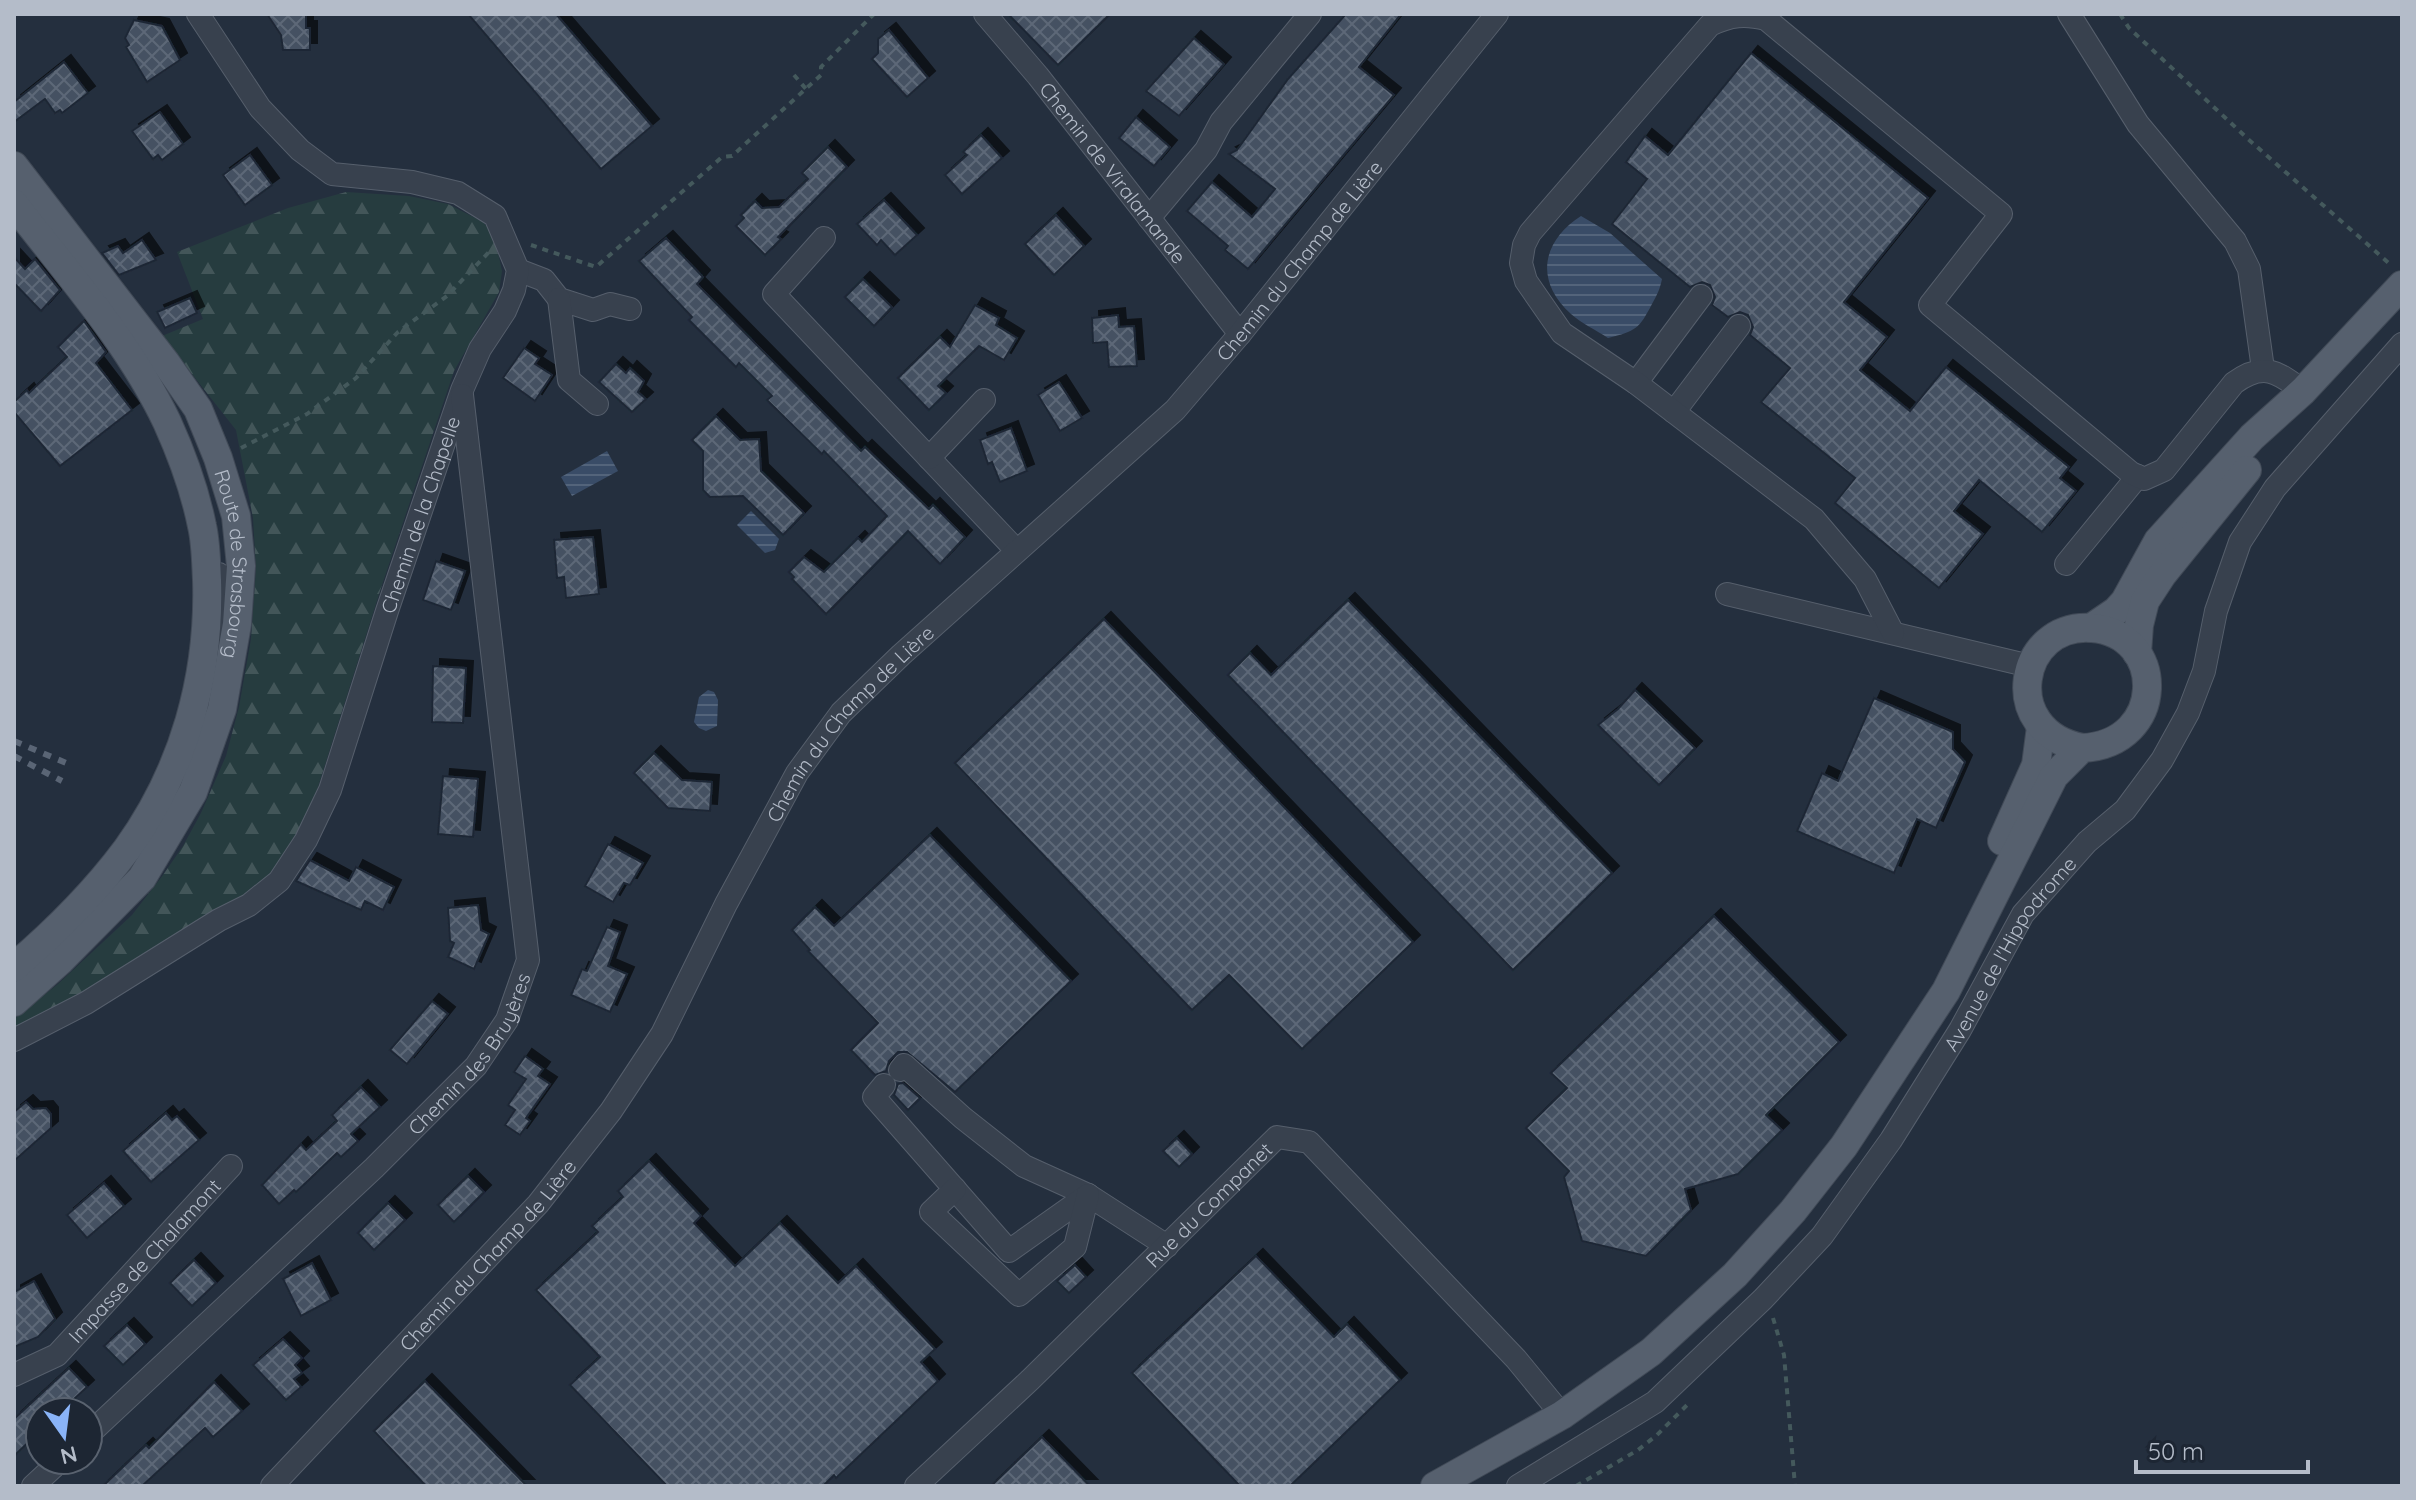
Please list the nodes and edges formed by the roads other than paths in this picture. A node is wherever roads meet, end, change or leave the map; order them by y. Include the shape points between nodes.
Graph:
1 (198, 14) edge
2 (985, 14) edge
3 (1310, 14) edge
4 (2069, 14) edge
5 (1493, 15) edge
6 (14, 166) edge
7 (14, 184) edge
8 (14, 204) edge
9 (1149, 218) junction
10 (824, 238) dead end
11 (518, 270) junction
12 (2402, 285) edge
13 (1701, 296) dead end
14 (559, 299) junction
15 (630, 309) dead end
16 (1739, 326) dead end
17 (1240, 334) junction
18 (2402, 344) edge
19 (2263, 369) junction
20 (1636, 383) junction
21 (462, 390) junction
22 (2303, 391) junction
23 (984, 400) dead end
24 (597, 404) dead end
25 (1674, 412) junction
26 (929, 458) junction
27 (2138, 476) junction
28 (1016, 550) junction
29 (2066, 564) dead end
30 (1727, 594) dead end
31 (2091, 628) junction
32 (1893, 633) junction
33 (2137, 653) junction
34 (2030, 666) junction
35 (2041, 727) junction
36 (2082, 748) junction
37 (14, 967) edge
38 (14, 983) edge
39 (14, 1002) edge
40 (14, 1040) edge
41 (1909, 1045) junction
42 (231, 1166) dead end
43 (955, 1189) junction
44 (1088, 1195) junction
45 (1167, 1246) junction
46 (14, 1375) edge
47 (1562, 1415) junction
48 (104, 1420) edge
49 (272, 1486) edge
50 (916, 1486) edge
51 (1435, 1486) edge
52 (1518, 1486) edge

1 - 11 street via 260,108 300,150 332,174 412,182 467,197 495,216
2 - 9 street, Chemin de Viralamande
3 - 9 street
4 - 19 street via 2138,124 2235,241 2249,269
5 - 17 street, Chemin du Champ de Lière
6 - 39 main road, Route de Strasbourg via 198,409 236,516 240,581 222,709 193,792 142,878
7 - 38 street via 138,346 189,441 215,521 222,623 210,706 177,794 130,871
8 - 37 main road, Route de Strasbourg via 127,352 167,423 202,524 208,606 188,733 166,783 118,859 81,904
9 - 17 street, Chemin de Viralamande
10 - 26 street via 774,294
11 - 14 street via 544,280
11 - 21 street, Chemin de la Chapelle via 510,300
12 - 22 main road, Avenue de l'Hippodrome
13 - 20 street
14 - 15 street via 593,310 610,304
14 - 24 street via 569,380
16 - 25 street
17 - 28 street, Chemin du Champ de Lière via 1175,410
18 - 52 street, Avenue de l'Hippodrome via 2275,488 2240,542 2216,611 2204,671 2162,760 2125,810 2087,842 2023,914 1960,1030 1822,1236 1648,1408
19 - 22 street
19 - 27 street via 2234,383 2164,470 2144,479
20 - 25 street
20 - 27 street via 1562,333 1526,281 1524,245 1710,25 1745,14 1766,19 2001,214 1930,305
21 - 40 street, Chemin de la Chapelle via 330,790 279,881 249,905 86,1003
21 - 48 street, Chemin des Bruyères via 528,960 507,1020 476,1066
22 - 31 main road, Avenue de l'Hippodrome via 2252,437 2158,541 2125,601
22 - 33 main road, Avenue de l'Hippodrome via 2266,447 2145,601
23 - 26 street
25 - 32 street via 1814,519 1865,579
26 - 28 street
27 - 29 street
28 - 49 street, Chemin du Champ de Lière via 841,713 797,773 662,1034 611,1111 538,1204
30 - 32 street
31 - 33 main road via 2108,631
31 - 34 main road, Avenue de l'Hippodrome via 2054,637
32 - 34 street
33 - 36 main road, Avenue de l'Hippodrome via 2148,685 2140,718 2115,741
34 - 35 main road, Avenue de l'Hippodrome via 2027,698
35 - 36 main road via 2067,745
35 - 41 main road, Avenue de l'Hippodrome via 2036,765
36 - 41 main road, Avenue de l'Hippodrome via 2054,776 1946,991
41 - 47 main road, Avenue de l'Hippodrome via 1844,1146 1735,1275 1651,1352
42 - 46 street, Impasse de Chalamont via 57,1355
43 - 44 street via 1009,1251
43 - 44 street via 931,1212 1019,1295 1075,1247
43 - 44 street via 874,1097 904,1065 1024,1166
44 - 45 street
45 - 47 street, Rue du Companet via 1277,1137 1309,1142 1516,1359
45 - 50 street, Rue du Companet
47 - 51 main road, Avenue de l'Hippodrome

